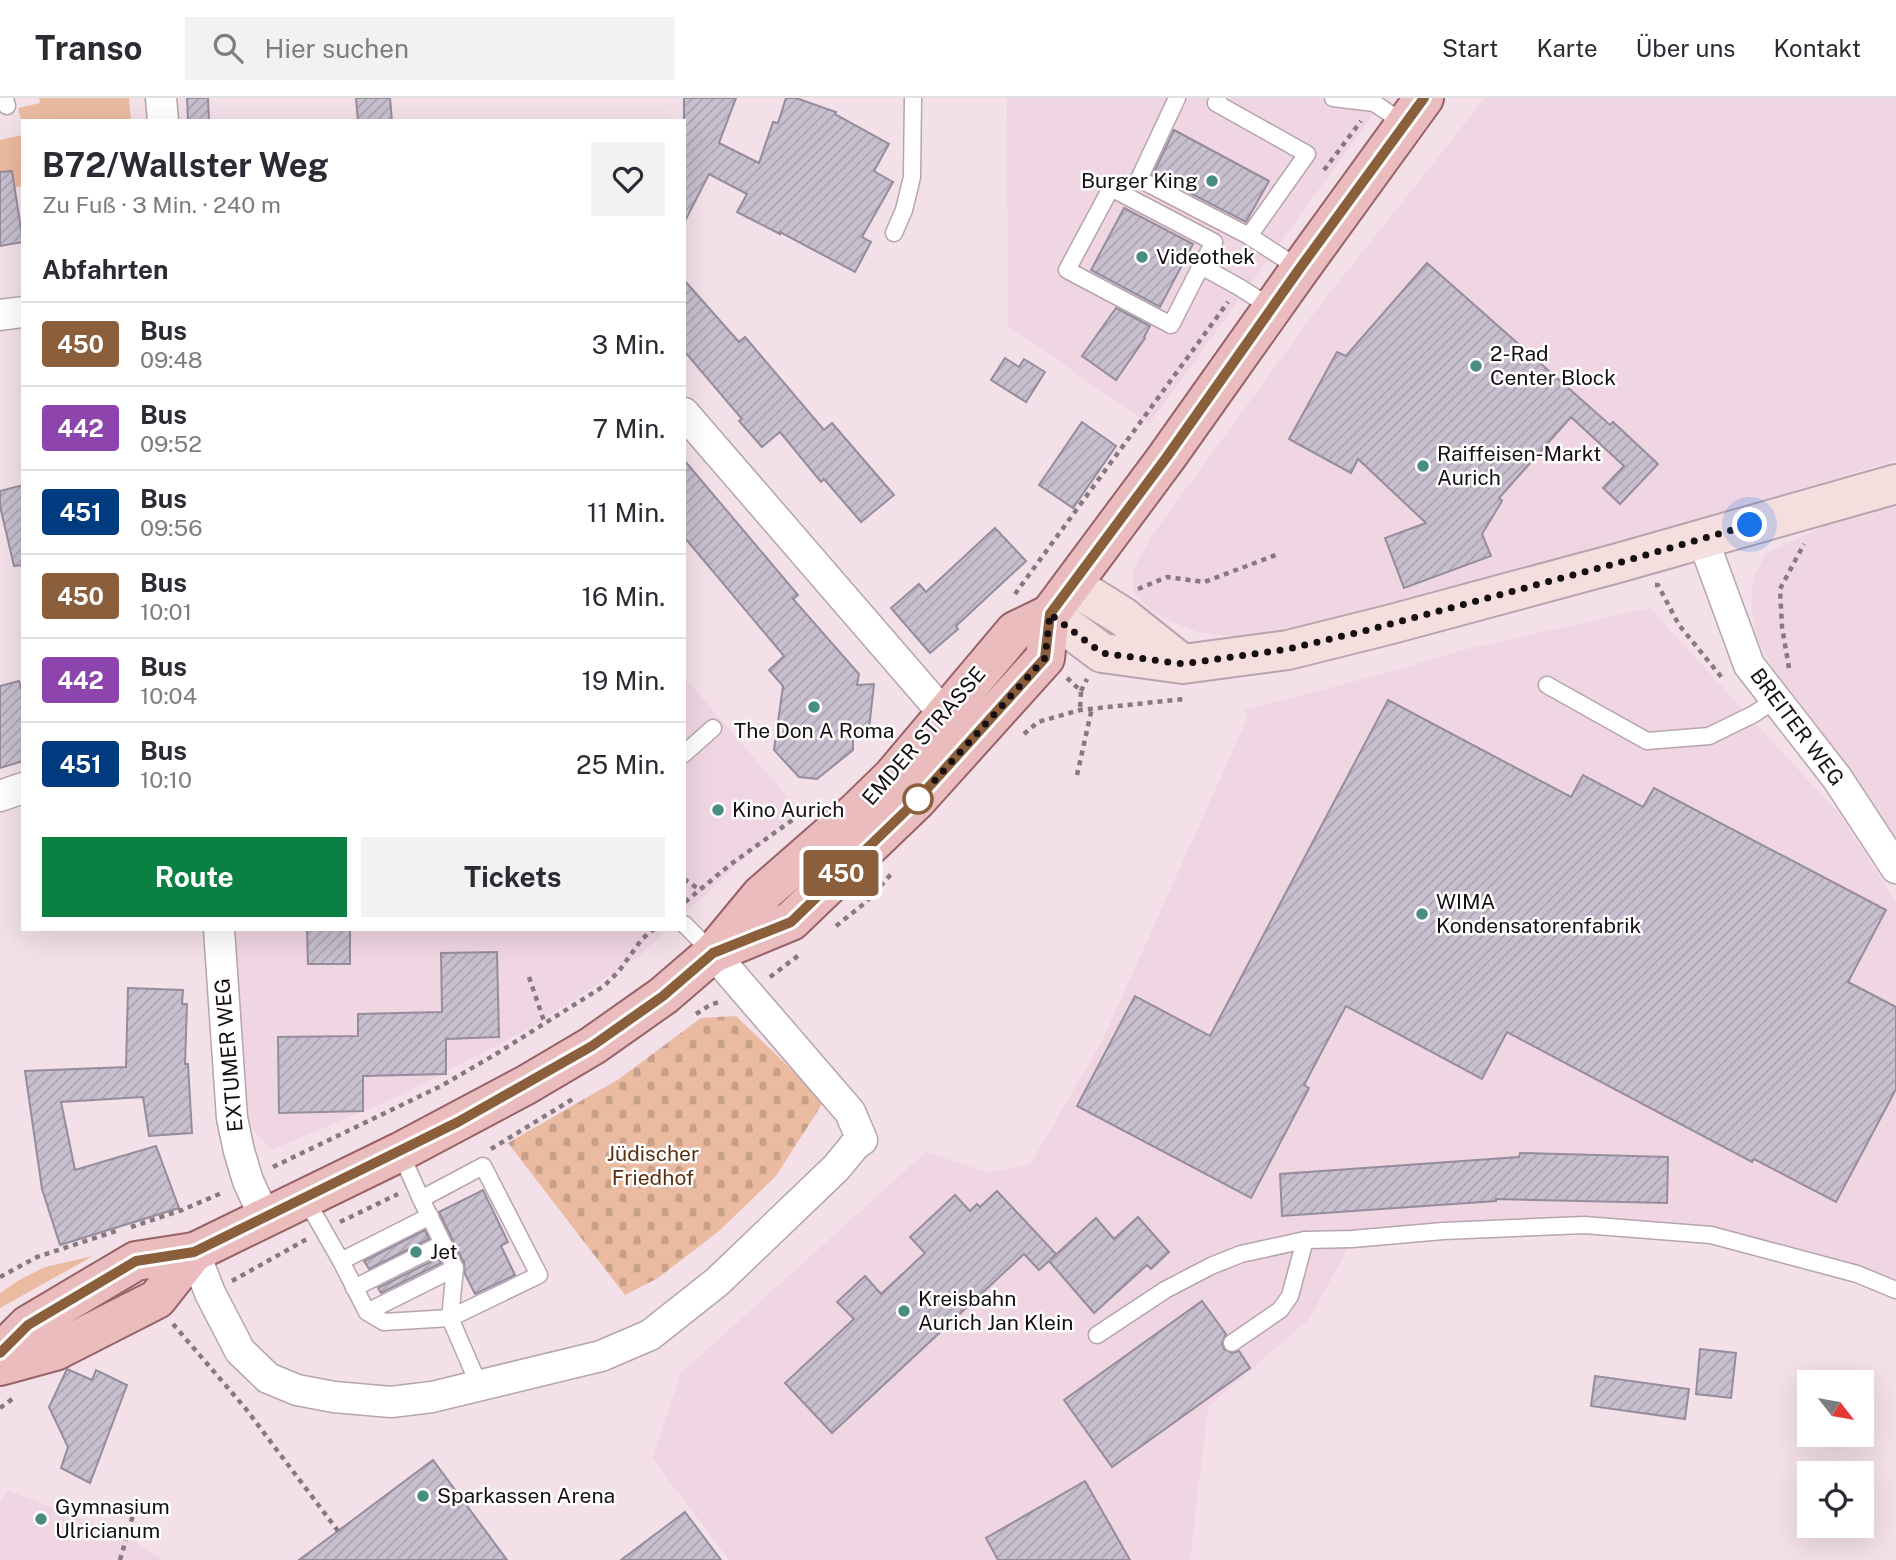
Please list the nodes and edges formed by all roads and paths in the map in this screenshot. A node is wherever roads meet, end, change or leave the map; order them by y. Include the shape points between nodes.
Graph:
1 (161, 98) edge
2 (913, 98) edge
3 (1177, 98) edge
4 (1218, 98) edge
5 (1333, 98) edge
6 (1401, 108) edge
7 (163, 119) edge
8 (1317, 181) dead end
9 (894, 233) dead end
10 (1249, 236) junction
11 (1201, 266) junction
12 (1300, 268) junction
13 (1239, 287) junction
14 (1272, 308) junction
15 (21, 312) edge
16 (0, 315) edge
17 (686, 415) edge
18 (1896, 484) edge
19 (1702, 537) junction
20 (1808, 537) dead end
21 (1276, 555) dead end
22 (1013, 596) dead end
23 (1061, 599) junction
24 (1122, 616) junction
25 (1102, 653) junction
26 (1183, 664) junction
27 (1790, 674) dead end
28 (1547, 685) dead end
29 (1081, 691) dead end
30 (1776, 699) junction
31 (1092, 708) dead end
32 (947, 713) junction
33 (713, 728) dead end
34 (686, 752) edge
35 (1077, 775) dead end
36 (21, 790) edge
37 (0, 796) edge
38 (1896, 868) edge
39 (686, 880) edge
40 (700, 890) dead end
41 (686, 926) edge
42 (219, 931) edge
43 (652, 931) edge
44 (713, 953) junction
45 (529, 977) dead end
46 (545, 1024) junction
47 (400, 1152) junction
48 (248, 1181) junction
49 (305, 1198) junction
50 (421, 1199) junction
51 (430, 1216) junction
52 (265, 1218) junction
53 (1305, 1240) junction
54 (442, 1244) junction
55 (194, 1252) junction
56 (341, 1261) junction
57 (454, 1268) junction
58 (0, 1277) edge
59 (354, 1288) junction
60 (1896, 1290) edge
61 (367, 1312) junction
62 (166, 1316) dead end
63 (450, 1318) junction
64 (1097, 1335) dead end
65 (1233, 1343) dead end
66 (0, 1353) edge
67 (0, 1366) edge
68 (479, 1385) junction
69 (135, 1508) dead end
70 (338, 1531) dead end
71 (120, 1560) edge

1 - 7 street
2 - 9 lane via 912,177
3 - 10 lane via 1139,179
4 - 10 lane via 1216,103 1307,154
5 - 6 lane
6 - 8 path
6 - 12 main road, EMDER STRASSE
10 - 12 lane
11 - 11 lane via 1214,242 1111,188 1067,270 1171,325
11 - 13 lane
12 - 14 main road, EMDER STRASSE
13 - 14 lane
13 - 22 path
14 - 23 main road, EMDER STRASSE
15 - 16 street
17 - 32 street
18 - 19 street
19 - 26 street via 1354,634
19 - 30 street, BREITER WEG via 1749,665
20 - 27 path via 1780,589
21 - 24 path via 1204,582 1167,577 1138,589
23 - 24 street
23 - 25 street
23 - 32 main road, EMDER STRASSE via 1014,631
23 - 44 main road, EMDER STRASSE via 1045,658 917,800 791,922
24 - 26 street
25 - 26 street
25 - 29 path
28 - 30 lane via 1647,741 1709,736
30 - 38 street, BREITER WEG via 1838,778
31 - 35 path
32 - 44 main road, EMDER STRASSE via 892,777 761,895
33 - 34 lane
36 - 37 street
39 - 40 path
41 - 44 lane
42 - 48 street, EXTUMER WEG via 232,1118
43 - 46 path via 604,986
44 - 47 main road, EMDER STRASSE via 663,996 592,1046
44 - 68 street via 850,1112 862,1140 717,1282 650,1335 601,1356
45 - 46 path
46 - 48 path via 441,1086
47 - 49 main road, EMDER STRASSE
47 - 50 lane
48 - 52 street, EXTUMER WEG
48 - 58 path via 182,1210 37,1257
49 - 52 main road, EMDER STRASSE
49 - 56 lane
50 - 51 lane
50 - 63 lane via 484,1166 539,1275
51 - 54 lane
51 - 56 lane
52 - 55 main road, EMDER STRASSE
53 - 60 lane via 1584,1225 1711,1235 1857,1274
53 - 64 lane via 1241,1254 1211,1266
53 - 65 lane via 1290,1296 1280,1310
54 - 57 lane
54 - 59 lane
55 - 66 main road, EMDER STRASSE via 136,1261 28,1325
55 - 67 main road, EMDER STRASSE via 157,1299 55,1351
55 - 68 street via 240,1350 268,1378 334,1398 391,1402
56 - 59 lane
57 - 61 lane
57 - 63 lane
59 - 61 lane
61 - 63 lane via 384,1322
62 - 70 path via 246,1409
63 - 68 lane
69 - 71 path

